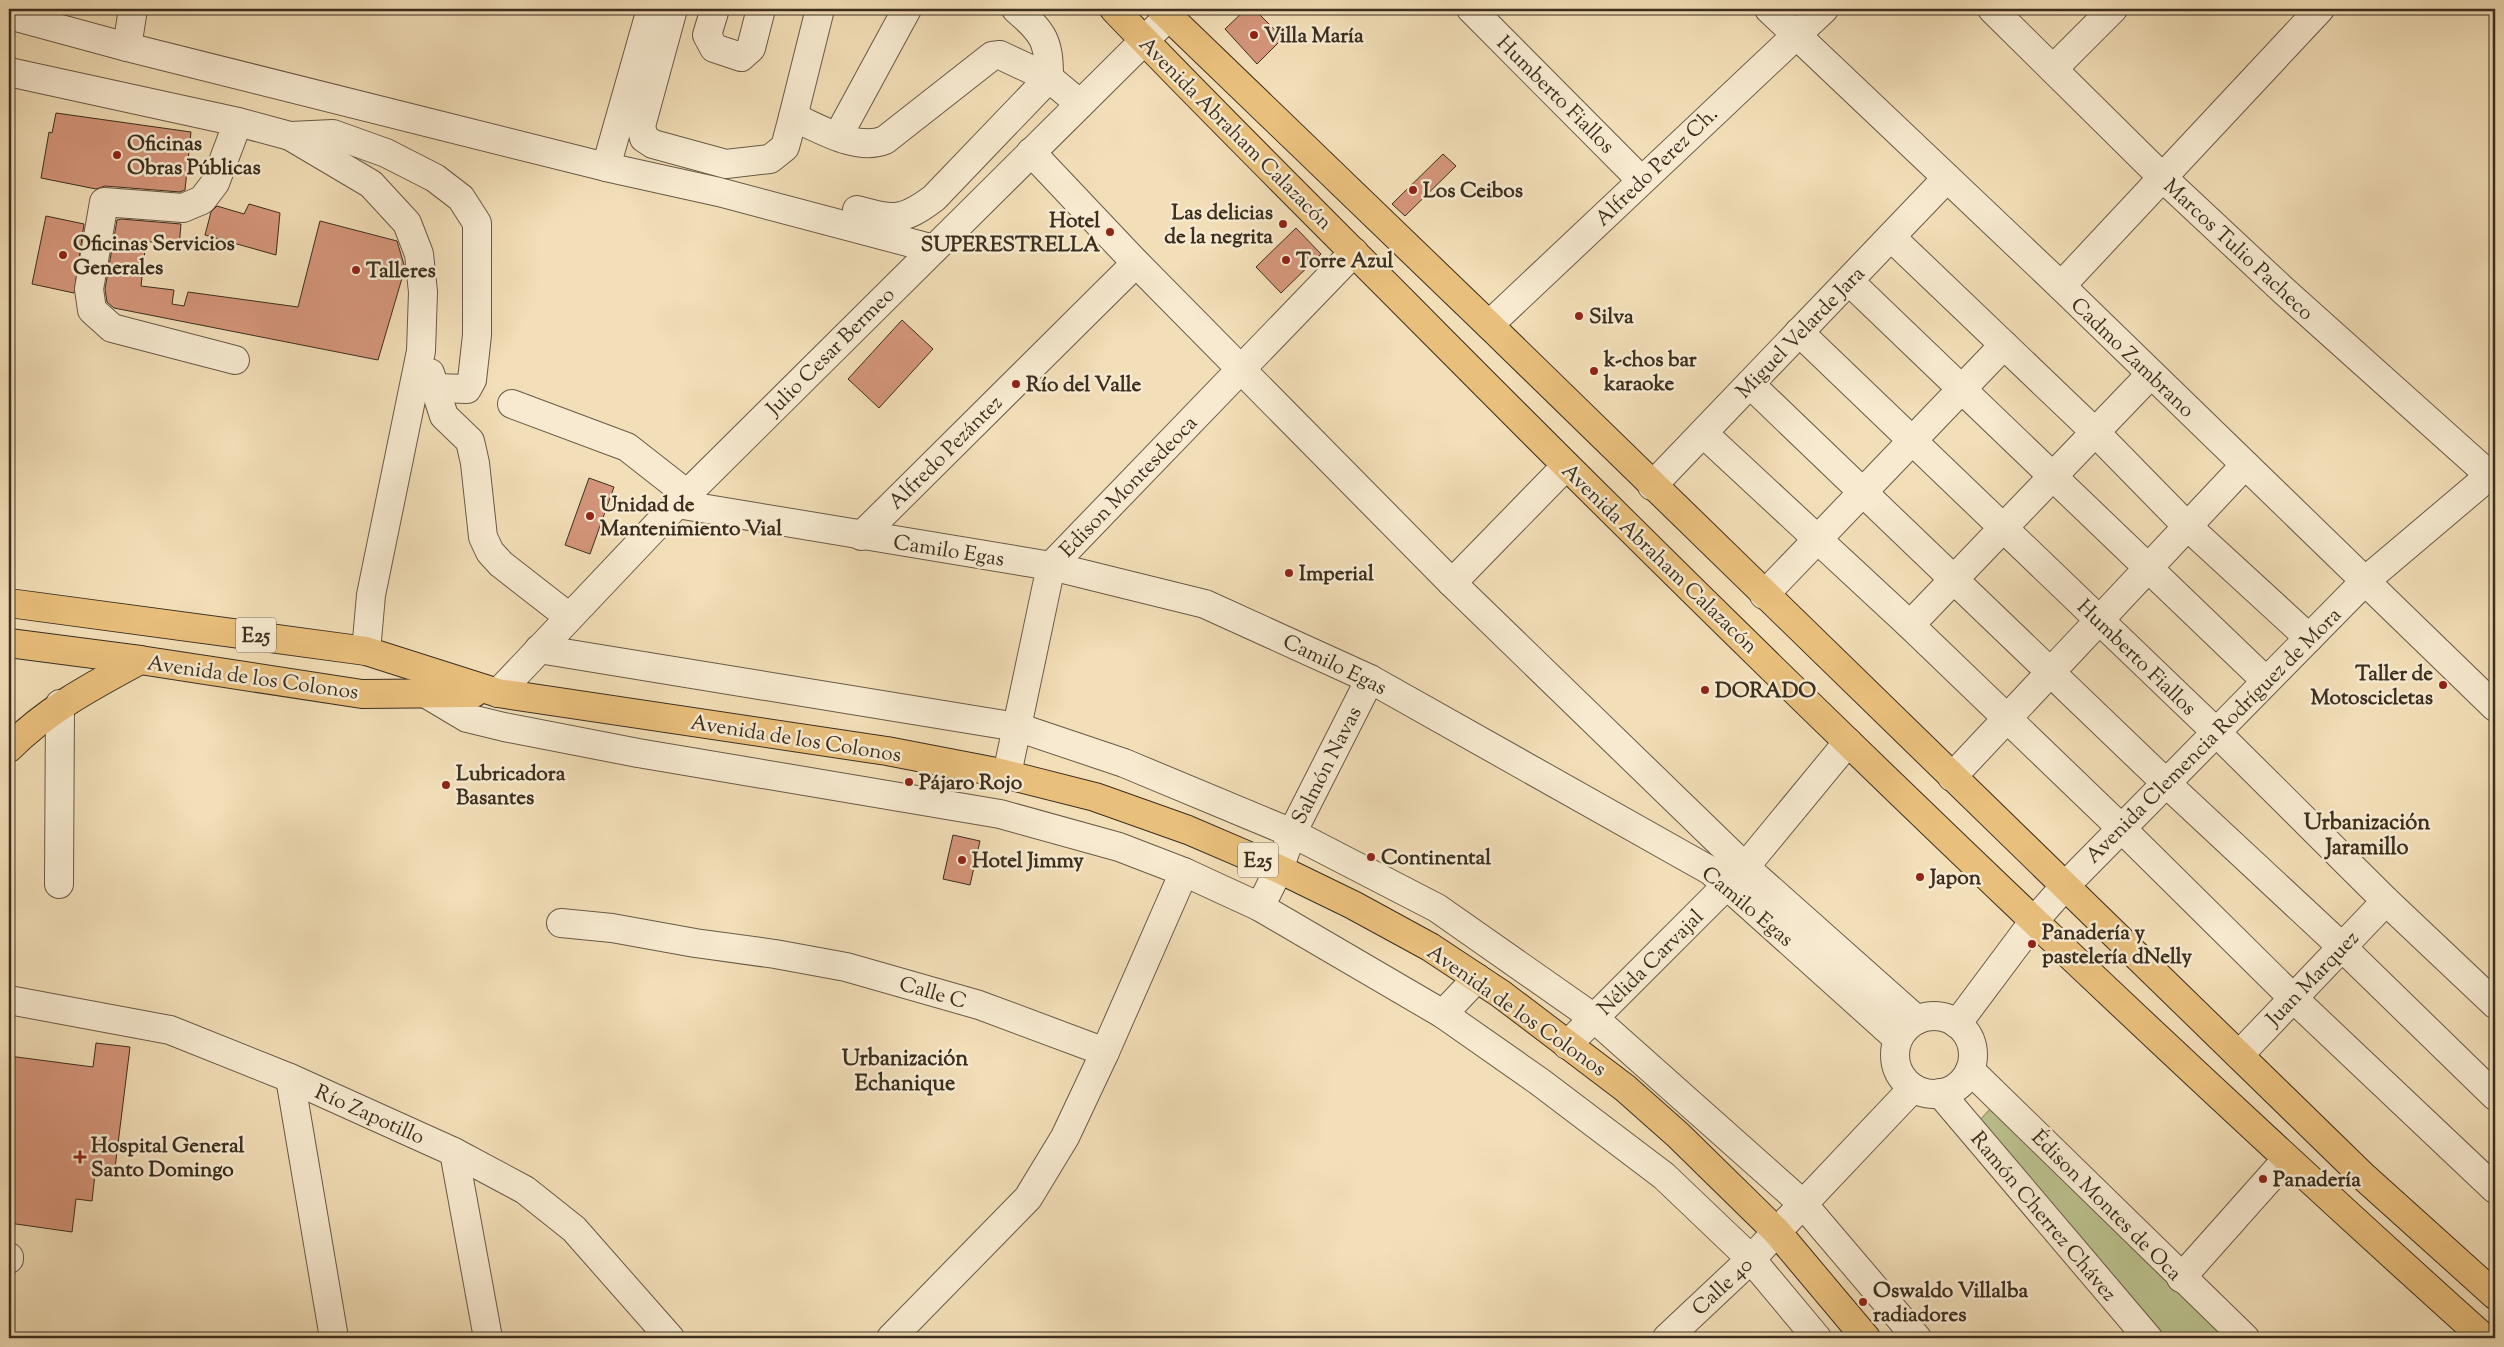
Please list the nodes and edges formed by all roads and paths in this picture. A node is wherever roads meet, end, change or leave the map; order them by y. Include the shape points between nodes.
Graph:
1 (10, 9) edge
2 (133, 9) edge
3 (651, 9) edge
4 (673, 9) edge
5 (715, 9) edge
6 (760, 9) edge
7 (820, 9) edge
8 (907, 9) edge
9 (1016, 9) edge
10 (1114, 9) edge
11 (1471, 9) edge
12 (1769, 9) edge
13 (1824, 9) edge
14 (1992, 9) edge
15 (2113, 9) edge
16 (2320, 9) edge
17 (1165, 13) edge
18 (9, 15) edge
19 (1795, 34) junction
20 (1144, 41) junction
21 (127, 47) junction
22 (2053, 69) junction
23 (9, 72) edge
24 (1049, 78) junction
25 (1080, 104) junction
26 (793, 117) junction
27 (238, 122) junction
28 (290, 136) junction
29 (838, 136) junction
30 (1031, 152) junction
31 (606, 167) junction
32 (723, 177) junction
33 (1947, 178) junction
34 (2162, 178) junction
35 (1642, 180) junction
36 (1891, 237) junction
37 (934, 249) junction
38 (1354, 252) junction
39 (1136, 263) junction
40 (1849, 281) junction
41 (2061, 286) junction
42 (1489, 325) junction
43 (1799, 332) junction
44 (2004, 345) junction
45 (421, 351) junction
46 (235, 360) dead end
47 (1240, 370) junction
48 (2151, 374) junction
49 (1750, 384) junction
50 (435, 388) junction
51 (1962, 389) junction
52 (512, 404) dead end
53 (2095, 432) junction
54 (1702, 433) junction
55 (1912, 441) junction
56 (2245, 465) junction
57 (1566, 466) junction
58 (2053, 476) junction
59 (2494, 476) edge
60 (1652, 486) junction
61 (1863, 492) junction
62 (682, 499) junction
63 (2187, 526) junction
64 (2003, 528) junction
65 (861, 536) junction
66 (1817, 540) junction
67 (1051, 566) junction
68 (2148, 568) junction
69 (1954, 580) junction
70 (2365, 581) junction
71 (1452, 583) junction
72 (1764, 595) junction
73 (9, 603) edge
74 (569, 617) junction
75 (2099, 620) junction
76 (1910, 625) junction
77 (2309, 638) junction
78 (9, 644) edge
79 (539, 649) junction
80 (366, 651) junction
81 (140, 660) junction
82 (2050, 672) junction
83 (1370, 679) junction
84 (2266, 681) junction
85 (425, 693) junction
86 (498, 693) junction
87 (60, 704) junction
88 (2495, 707) edge
89 (2007, 718) junction
90 (1017, 727) junction
91 (2216, 732) junction
92 (1848, 742) junction
93 (9, 748) edge
94 (1007, 774) junction
95 (1952, 777) junction
96 (2166, 783) junction
97 (2121, 828) junction
98 (1292, 834) junction
99 (1279, 869) junction
100 (1184, 872) junction
101 (1736, 876) junction
102 (59, 884) dead end
103 (2064, 886) junction
104 (2386, 901) junction
105 (1260, 907) junction
106 (2034, 921) junction
107 (561, 923) dead end
108 (2342, 947) junction
109 (1477, 978) junction
110 (2293, 998) junction
111 (9, 1000) edge
112 (2495, 1004) edge
113 (1443, 1014) junction
114 (1594, 1018) junction
115 (1917, 1020) junction
116 (1957, 1024) junction
117 (1898, 1039) junction
118 (1567, 1045) junction
119 (1105, 1052) junction
120 (2239, 1055) junction
121 (1970, 1070) junction
122 (290, 1078) junction
123 (1913, 1088) junction
124 (1940, 1093) junction
125 (2495, 1096) edge
126 (454, 1152) junction
127 (2286, 1160) junction
128 (2495, 1189) edge
129 (1803, 1204) junction
130 (1777, 1232) junction
131 (1752, 1259) junction
132 (2181, 1278) junction
133 (2495, 1295) edge
134 (334, 1338) edge
135 (488, 1338) edge
136 (670, 1338) edge
137 (891, 1338) edge
138 (1666, 1338) edge
139 (1817, 1338) edge
140 (1866, 1338) edge
141 (1917, 1338) edge
142 (2148, 1338) edge
143 (2245, 1338) edge
144 (2484, 1338) edge

1 - 18 street
2 - 21 street
3 - 31 street
4 - 32 street via 640,126 644,138 653,144
5 - 6 street via 707,35 714,48 740,57 750,48
7 - 26 street
8 - 29 street
9 - 24 street via 1044,38 1049,53
10 - 20 main road, Avenida Abraham Calazacón
11 - 35 street, Humberto Fiallos
12 - 19 street, Cadmo Zambrano
13 - 19 street, Alfredo Perez Ch.
14 - 22 street, Marcos Tulio Pacheco
15 - 22 street
16 - 34 street
17 - 20 street, Julio Cesar Bermeo
17 - 42 main road, Avenida Abraham Calazacón
18 - 21 street
19 - 33 street, Cadmo Zambrano
19 - 35 street, Alfredo Perez Ch.
20 - 25 street, Julio Cesar Bermeo
20 - 38 main road, Avenida Abraham Calazacón
21 - 31 street
22 - 34 street, Marcos Tulio Pacheco
23 - 27 street
24 - 25 street
24 - 29 street via 1000,55 992,56 885,140 866,145
24 - 32 street via 934,198 914,213 890,219
25 - 30 street, Julio Cesar Bermeo
26 - 29 street
26 - 32 street via 785,147 770,159
27 - 28 street
27 - 46 street via 215,183 202,200 182,208 104,202 89,289 92,310 112,328
28 - 45 street via 370,184 407,223 419,254 423,292
28 - 50 street via 333,134 386,153 436,178 461,198 477,223 477,335 472,380 468,389
30 - 37 street, Julio Cesar Bermeo
30 - 39 street, Camilo Egas
31 - 32 street
32 - 37 street
33 - 36 street, Miguel Velarde Jara
33 - 41 street, Cadmo Zambrano
34 - 41 street
34 - 59 street, Marcos Tulio Pacheco via 2284,291
35 - 42 street, Alfredo Perez Ch.
36 - 40 street, Miguel Velarde Jara
36 - 44 street
37 - 62 street, Julio Cesar Bermeo
38 - 47 street, Edison Montesdeoca
38 - 57 main road, Avenida Abraham Calazacón
39 - 47 street, Camilo Egas
39 - 65 street, Alfredo Pezántez
40 - 43 street, Miguel Velarde Jara
40 - 51 street
41 - 48 street, Cadmo Zambrano
42 - 60 main road, Avenida Abraham Calazacón
43 - 49 street, Miguel Velarde Jara
43 - 55 street, Humberto Fiallos
44 - 51 street
44 - 53 street
45 - 50 street
45 - 80 street via 371,595
47 - 67 street, Edison Montesdeoca
47 - 71 street, Camilo Egas
48 - 53 street
48 - 56 street, Cadmo Zambrano
49 - 54 street, Miguel Velarde Jara
49 - 61 street
50 - 74 street via 444,416 470,441 482,537 490,552
51 - 55 street
51 - 58 street
52 - 62 street via 627,447
53 - 58 street
53 - 63 street
54 - 60 street, Miguel Velarde Jara
54 - 66 street
55 - 61 street
55 - 64 street, Humberto Fiallos
56 - 63 street
56 - 70 street, Cadmo Zambrano
57 - 71 street
57 - 92 main road, Avenida Abraham Calazacón
58 - 64 street
58 - 68 street
59 - 70 street, Avenida Clemencia Rodríguez de Mora
60 - 72 main road, Avenida Abraham Calazacón
61 - 66 street
61 - 69 street
62 - 65 street, Camilo Egas
62 - 74 street, Julio Cesar Bermeo
63 - 68 street
63 - 77 street
64 - 69 street
64 - 75 street, Humberto Fiallos
65 - 67 street, Camilo Egas
66 - 72 street
66 - 76 street
67 - 83 street, Camilo Egas via 1205,604
67 - 90 street, Edison Montesdeoca
68 - 75 street
68 - 84 street
69 - 76 street
69 - 82 street
70 - 77 street, Avenida Clemencia Rodríguez de Mora
70 - 88 street, Cadmo Zambrano
71 - 101 street, Camilo Egas
72 - 95 main road, Avenida Abraham Calazacón
73 - 80 main road, Avenida de los Colonos / E25
74 - 79 street, Julio Cesar Bermeo
75 - 82 street
75 - 91 street, Humberto Fiallos
76 - 89 street
77 - 84 street, Avenida Clemencia Rodríguez de Mora
78 - 81 main road, Avenida de los Colonos / E25
79 - 86 street, Julio Cesar Bermeo
79 - 90 street
80 - 86 main road, Avenida de los Colonos / E25
81 - 85 main road, Avenida de los Colonos / E25 via 362,694
81 - 87 main road
82 - 89 street
82 - 96 street
83 - 98 street, Salmón Navas
83 - 101 street, Camilo Egas via 1711,871
84 - 91 street, Avenida Clemencia Rodríguez de Mora
85 - 86 main road, Avenida de los Colonos / E25
85 - 100 street via 467,718 504,727 1000,814 1119,847
86 - 94 main road, Avenida de los Colonos / E25 via 886,751
87 - 93 main road via 29,727
87 - 102 street
89 - 95 street
89 - 97 street
90 - 94 street, Edison Montesdeoca
90 - 98 street via 1124,763
91 - 96 street, Avenida Clemencia Rodríguez de Mora
91 - 104 street, Humberto Fiallos
92 - 101 street, Nélida Carvajal
92 - 106 main road, Avenida Abraham Calazacón
94 - 99 main road, Avenida de los Colonos / E25 via 1114,804 1188,830
95 - 103 main road, Avenida Abraham Calazacón
96 - 97 street, Avenida Clemencia Rodríguez de Mora
96 - 108 street
97 - 103 street, Avenida Clemencia Rodríguez de Mora
97 - 110 street
98 - 99 street, Salmón Navas
98 - 114 street via 1437,908
99 - 105 street, Salmón Navas
99 - 109 main road, Avenida de los Colonos / E25 via 1430,947
100 - 105 street
100 - 119 street
101 - 114 street, Nélida Carvajal
101 - 115 street, Camilo Egas
101 - 117 street, Camilo Egas
103 - 106 street, Avenida Clemencia Rodríguez de Mora
103 - 120 main road, Avenida Abraham Calazacón
104 - 108 street, Juan Marquez
104 - 112 street, Humberto Fiallos
105 - 113 street
106 - 116 street, Avenida Clemencia Rodríguez de Mora
106 - 127 main road, Avenida Abraham Calazacón
107 - 119 street, Calle C via 612,928 846,967 979,1006
108 - 110 street, Juan Marquez
108 - 125 street
109 - 113 street
109 - 118 main road, Avenida de los Colonos / E25
110 - 120 street, Juan Marquez
110 - 128 street
111 - 122 street, Río Zapotillo via 170,1030
113 - 131 street via 1540,1082 1664,1176
114 - 118 street, Nélida Carvajal
114 - 129 street
115 - 116 street via 1938,1016
115 - 117 street
116 - 121 street via 1972,1045
117 - 123 street via 1895,1061 1904,1081
118 - 130 main road, Avenida de los Colonos / E25 via 1625,1088
119 - 137 street via 1065,1137 1028,1198
120 - 133 main road, Avenida Abraham Calazacón via 2364,1177
121 - 124 street via 1958,1086
121 - 132 street, Édison Montes de Oca
122 - 126 street, Río Zapotillo
122 - 134 street
123 - 124 street via 1925,1094
123 - 129 street
124 - 142 street, Ramón Cherrez Chávez
126 - 135 street
126 - 136 street, Río Zapotillo via 526,1190 574,1230
127 - 132 street
127 - 144 main road, Avenida Abraham Calazacón
129 - 130 street
129 - 141 street
130 - 131 street, Calle 40
130 - 140 main road, Avenida de los Colonos / E25
131 - 138 street, Calle 40
131 - 139 street
132 - 143 street, Édison Montes de Oca

